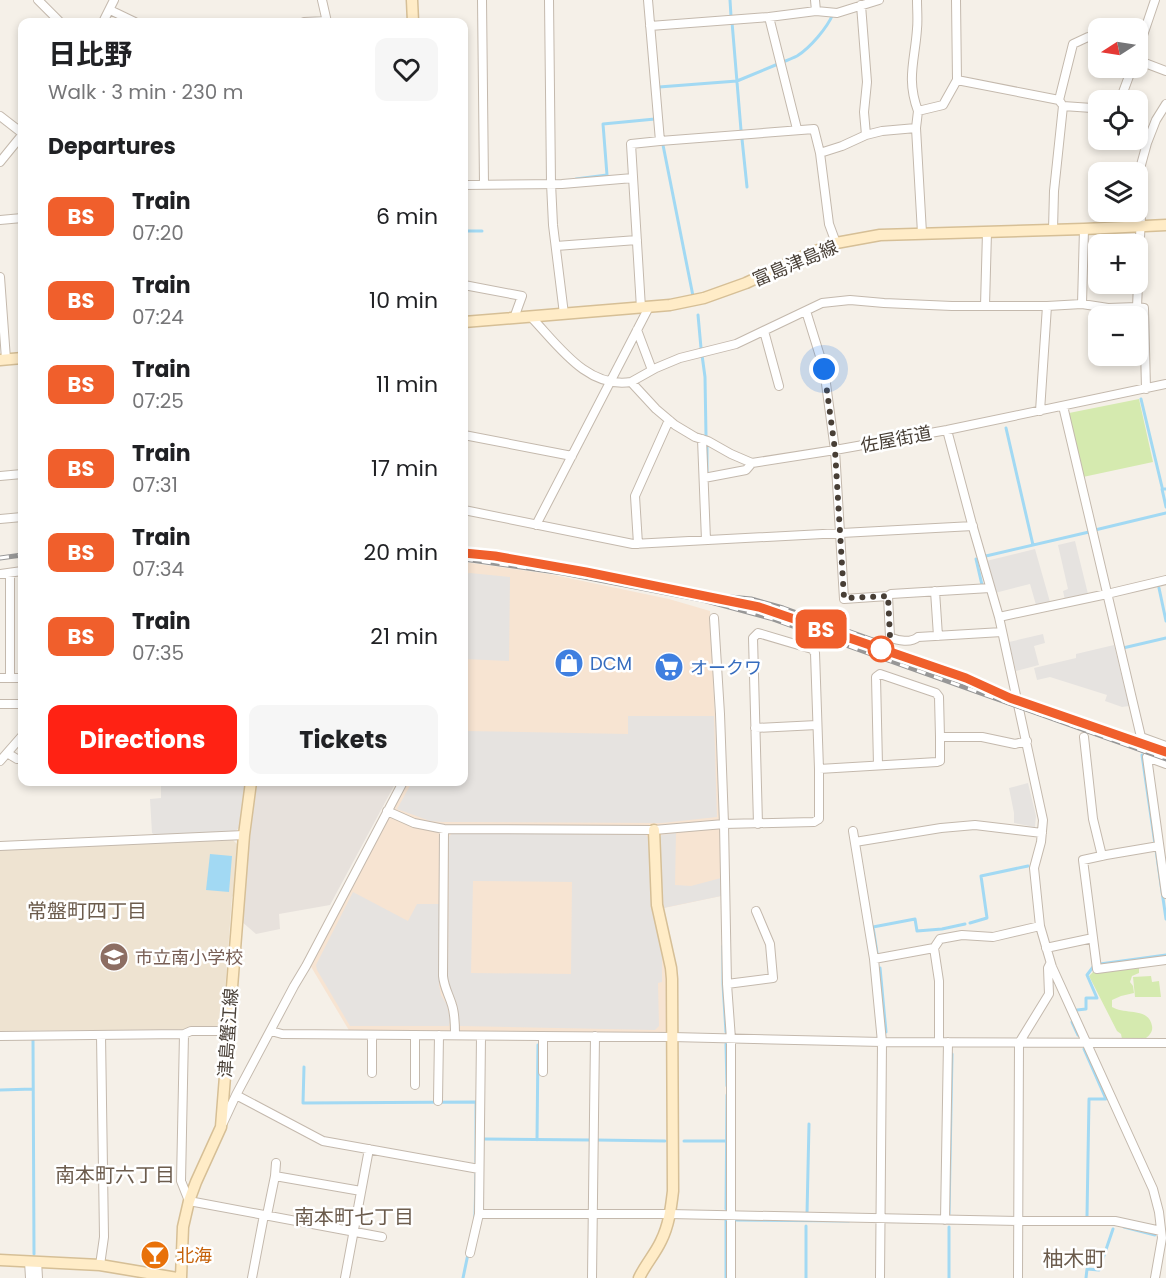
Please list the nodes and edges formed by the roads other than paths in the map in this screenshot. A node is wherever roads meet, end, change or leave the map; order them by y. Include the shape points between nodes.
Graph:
1 (38, 0) edge
2 (114, 0) edge
3 (322, 0) edge
4 (412, 0) edge
5 (482, 0) edge
6 (549, 0) edge
7 (648, 0) edge
8 (815, 0) edge
9 (879, 0) edge
10 (917, 0) edge
11 (956, 0) edge
12 (1155, 0) edge
13 (861, 6) junction
14 (110, 10) junction
15 (816, 11) junction
16 (768, 17) junction
17 (56, 18) edge
18 (105, 18) edge
19 (127, 18) edge
20 (326, 18) edge
21 (413, 18) edge
22 (1148, 21) edge
23 (650, 26) junction
24 (1088, 37) edge
25 (1148, 64) edge
26 (1166, 71) edge
27 (957, 80) junction
28 (1061, 103) junction
29 (1166, 104) edge
30 (1088, 106) edge
31 (918, 111) junction
32 (0, 116) edge
33 (916, 128) junction
34 (797, 129) junction
35 (18, 131) edge
36 (866, 135) junction
37 (18, 139) edge
38 (660, 141) junction
39 (820, 153) junction
40 (0, 162) edge
41 (633, 178) junction
42 (551, 183) junction
43 (484, 184) junction
44 (468, 185) edge
45 (18, 218) edge
46 (0, 219) edge
47 (1166, 225) edge
48 (1140, 226) junction
49 (1084, 229) junction
50 (1053, 230) junction
51 (987, 232) junction
52 (922, 233) junction
53 (637, 240) junction
54 (836, 243) junction
55 (556, 246) junction
56 (0, 277) edge
57 (468, 286) edge
58 (1082, 304) junction
59 (986, 306) junction
60 (1047, 306) junction
61 (1095, 306) edge
62 (1137, 306) edge
63 (645, 308) junction
64 (806, 311) junction
65 (564, 314) junction
66 (531, 317) junction
67 (514, 318) junction
68 (468, 324) edge
69 (637, 330) junction
70 (764, 331) junction
71 (18, 358) edge
72 (3, 359) edge
73 (1145, 366) edge
74 (652, 370) junction
75 (611, 382) junction
76 (631, 382) junction
77 (1166, 384) edge
78 (779, 386) dead end
79 (1146, 388) junction
80 (1063, 406) junction
81 (1040, 411) junction
82 (669, 420) junction
83 (947, 430) junction
84 (468, 436) edge
85 (702, 439) junction
86 (835, 450) junction
87 (572, 456) junction
88 (752, 463) junction
89 (18, 474) edge
90 (0, 476) edge
91 (704, 478) junction
92 (468, 511) edge
93 (18, 518) edge
94 (0, 519) edge
95 (536, 525) junction
96 (973, 526) junction
97 (840, 533) junction
98 (706, 540) junction
99 (638, 544) junction
100 (18, 572) edge
101 (10, 573) junction
102 (0, 574) edge
103 (1166, 580) edge
104 (990, 588) junction
105 (935, 591) junction
106 (1107, 594) junction
107 (888, 596) junction
108 (999, 617) junction
109 (714, 618) dead end
110 (1002, 633) junction
111 (938, 636) junction
112 (0, 678) edge
113 (10, 678) junction
114 (18, 678) edge
115 (0, 704) edge
116 (18, 704) edge
117 (817, 725) junction
118 (755, 728) junction
119 (940, 737) junction
120 (1084, 737) dead end
121 (18, 741) edge
122 (1027, 741) junction
123 (1166, 746) edge
124 (7, 753) junction
125 (18, 759) edge
126 (0, 761) edge
127 (1166, 764) edge
128 (878, 765) junction
129 (819, 769) junction
130 (250, 786) edge
131 (401, 786) edge
132 (387, 811) junction
133 (724, 824) junction
134 (758, 824) junction
135 (444, 829) junction
136 (654, 830) junction
137 (853, 831) dead end
138 (1042, 833) junction
139 (244, 835) junction
140 (855, 842) junction
141 (0, 846) edge
142 (1159, 846) junction
143 (1102, 855) junction
144 (1166, 894) edge
145 (756, 911) dead end
146 (1040, 926) junction
147 (1093, 938) junction
148 (934, 948) junction
149 (1046, 948) junction
150 (874, 959) junction
151 (1166, 960) edge
152 (1050, 963) junction
153 (727, 984) junction
154 (229, 1031) junction
155 (271, 1031) junction
156 (184, 1034) junction
157 (101, 1035) junction
158 (372, 1035) junction
159 (415, 1035) junction
160 (439, 1035) junction
161 (455, 1035) junction
162 (0, 1036) edge
163 (480, 1036) junction
164 (543, 1036) junction
165 (595, 1036) junction
166 (672, 1037) junction
167 (731, 1039) junction
168 (882, 1042) junction
169 (943, 1042) junction
170 (1019, 1043) junction
171 (1086, 1043) junction
172 (1166, 1043) edge
173 (543, 1072) dead end
174 (372, 1073) dead end
175 (415, 1085) dead end
176 (236, 1095) junction
177 (438, 1101) dead end
178 (221, 1127) junction
179 (369, 1149) junction
180 (276, 1163) dead end
181 (479, 1169) junction
182 (275, 1176) junction
183 (361, 1191) junction
184 (189, 1200) junction
185 (594, 1214) junction
186 (670, 1214) junction
187 (266, 1215) junction
188 (479, 1215) junction
189 (732, 1216) junction
190 (880, 1218) junction
191 (945, 1220) junction
192 (1019, 1221) junction
193 (354, 1232) junction
194 (1163, 1236) edge
195 (382, 1237) dead end
196 (470, 1253) dead end
197 (0, 1260) edge
198 (33, 1261) junction
199 (100, 1265) junction
200 (30, 1278) edge
201 (38, 1278) edge
202 (179, 1278) edge
203 (252, 1278) edge
204 (345, 1278) edge
205 (592, 1278) edge
206 (639, 1278) edge
207 (731, 1278) edge
208 (880, 1278) edge
209 (1018, 1278) edge
210 (1155, 1278) edge

1 - 17 street
2 - 14 street
3 - 20 street
4 - 21 main road
5 - 43 street
6 - 42 street
7 - 23 street
8 - 15 street
9 - 13 street
10 - 31 street via 911,81
11 - 27 street
12 - 22 street
13 - 15 street
13 - 36 street via 867,82
14 - 18 street
14 - 19 street
15 - 16 street
16 - 23 street
16 - 34 street
23 - 38 street
24 - 28 street via 1073,44
25 - 26 street
27 - 28 street
27 - 31 street via 943,105
28 - 30 street
28 - 50 street
29 - 48 street via 1141,165
31 - 33 street
32 - 35 street
33 - 36 street
33 - 52 street
34 - 38 street
34 - 39 street via 814,129
36 - 39 street
37 - 40 street
38 - 41 street via 631,144
39 - 54 street via 829,224
41 - 42 street
41 - 53 street
42 - 43 street
42 - 55 street
43 - 44 street
45 - 46 street
47 - 48 main road, 富島津島線
48 - 49 main road, 富島津島線
48 - 62 street
49 - 50 main road, 富島津島線
49 - 58 street
50 - 51 main road, 富島津島線
51 - 52 main road, 富島津島線
51 - 59 street
52 - 54 main road, 富島津島線
53 - 55 street
53 - 63 street
54 - 63 main road, 富島津島線 via 715,295
55 - 65 street
56 - 72 street
57 - 67 street via 522,296
58 - 60 street
58 - 61 street
59 - 60 street
59 - 64 street via 850,300 822,303
60 - 81 street
63 - 65 main road, 富島津島線
63 - 69 street
64 - 70 street
64 - 86 street via 824,369
65 - 66 main road, 富島津島線
66 - 67 main road, 富島津島線
66 - 75 street via 579,368
67 - 68 main road, 富島津島線
69 - 74 street
69 - 75 street
70 - 74 street via 736,344 680,358
70 - 78 street
71 - 72 main road
73 - 79 street
74 - 76 street
75 - 76 street
75 - 87 street
76 - 82 street
77 - 79 street, 佐屋街道
79 - 80 street, 佐屋街道
80 - 81 street, 佐屋街道
80 - 106 street
81 - 83 street, 佐屋街道
82 - 85 street
82 - 99 street via 635,496
83 - 86 street, 佐屋街道
83 - 96 street
84 - 87 street
85 - 88 street
85 - 91 street
86 - 88 street, 佐屋街道
86 - 97 street
87 - 95 street
88 - 91 street, 佐屋街道 via 746,470
89 - 90 street
91 - 98 street
92 - 95 street
93 - 94 street
95 - 99 street
96 - 97 street
96 - 104 street
97 - 98 street
97 - 107 street via 844,598
98 - 99 street
100 - 101 street
101 - 102 street
101 - 113 street
103 - 106 street
104 - 105 street
104 - 108 street
105 - 107 street
105 - 111 street
106 - 108 street
106 - 123 street via 1141,737
107 - 111 street via 890,637 914,640
108 - 110 street
109 - 133 street
110 - 111 street
110 - 122 street
112 - 113 street
113 - 114 street
115 - 116 street
117 - 118 street
117 - 118 street via 815,653 758,633 753,638
117 - 129 street
118 - 134 street
119 - 122 street via 982,737 1015,744
119 - 128 street via 940,761
119 - 128 street via 936,693 880,674 876,677
120 - 143 street via 1093,819
121 - 124 street
122 - 138 street via 1043,820
124 - 125 street
124 - 126 street
127 - 142 street via 1147,757
128 - 129 street
129 - 134 street via 819,819
130 - 139 main road, 津島蟹江線
131 - 132 street
132 - 135 street via 414,824
132 - 155 street
133 - 134 street
133 - 136 street
133 - 153 street
135 - 136 street
135 - 161 street via 443,976 455,1019
136 - 166 main road via 657,905 671,968
137 - 140 street
138 - 140 street via 975,825
138 - 146 street via 1034,868
139 - 141 street
139 - 154 main road, 津島蟹江線
140 - 150 street
142 - 143 street
142 - 144 street
143 - 147 street via 1083,860
145 - 153 street via 770,944 772,978
146 - 148 street via 993,937 962,935 940,939
146 - 149 street
147 - 149 street
147 - 151 street via 1097,969
148 - 150 street
148 - 169 street
149 - 152 street
150 - 168 street
152 - 170 street via 1049,994
152 - 171 street
153 - 167 street
154 - 156 street
154 - 178 main road, 津島蟹江線
155 - 158 street
155 - 176 street
156 - 157 street
156 - 184 street via 181,1181
157 - 162 street
157 - 199 street via 104,1237
158 - 159 street
158 - 174 street
159 - 160 street
159 - 175 street
160 - 161 street
160 - 177 street
161 - 163 street
163 - 164 street
163 - 181 street
164 - 165 street
164 - 173 street
165 - 166 street
165 - 185 street
166 - 167 street
166 - 186 main road
167 - 168 street
167 - 189 street
168 - 169 street
168 - 190 street
169 - 170 street
169 - 191 street
170 - 171 street
170 - 192 street
171 - 172 street
171 - 194 street via 1153,1189
176 - 178 street
176 - 179 street via 323,1141
178 - 184 main road, 津島蟹江線
179 - 181 street
179 - 183 street
180 - 182 street
181 - 188 street
182 - 183 street
182 - 187 street
183 - 193 street
184 - 187 street
184 - 202 main road, 津島蟹江線
185 - 186 street
185 - 188 street
185 - 205 street
186 - 189 street
186 - 206 main road via 661,1243
187 - 193 street
187 - 203 street
188 - 196 street
189 - 190 street
189 - 207 street
190 - 191 street
190 - 208 street
191 - 192 street
192 - 194 street via 1115,1221
192 - 209 street
193 - 195 street
193 - 204 street
194 - 210 street
197 - 198 main road
198 - 199 main road
198 - 200 street
198 - 201 street
199 - 202 main road

